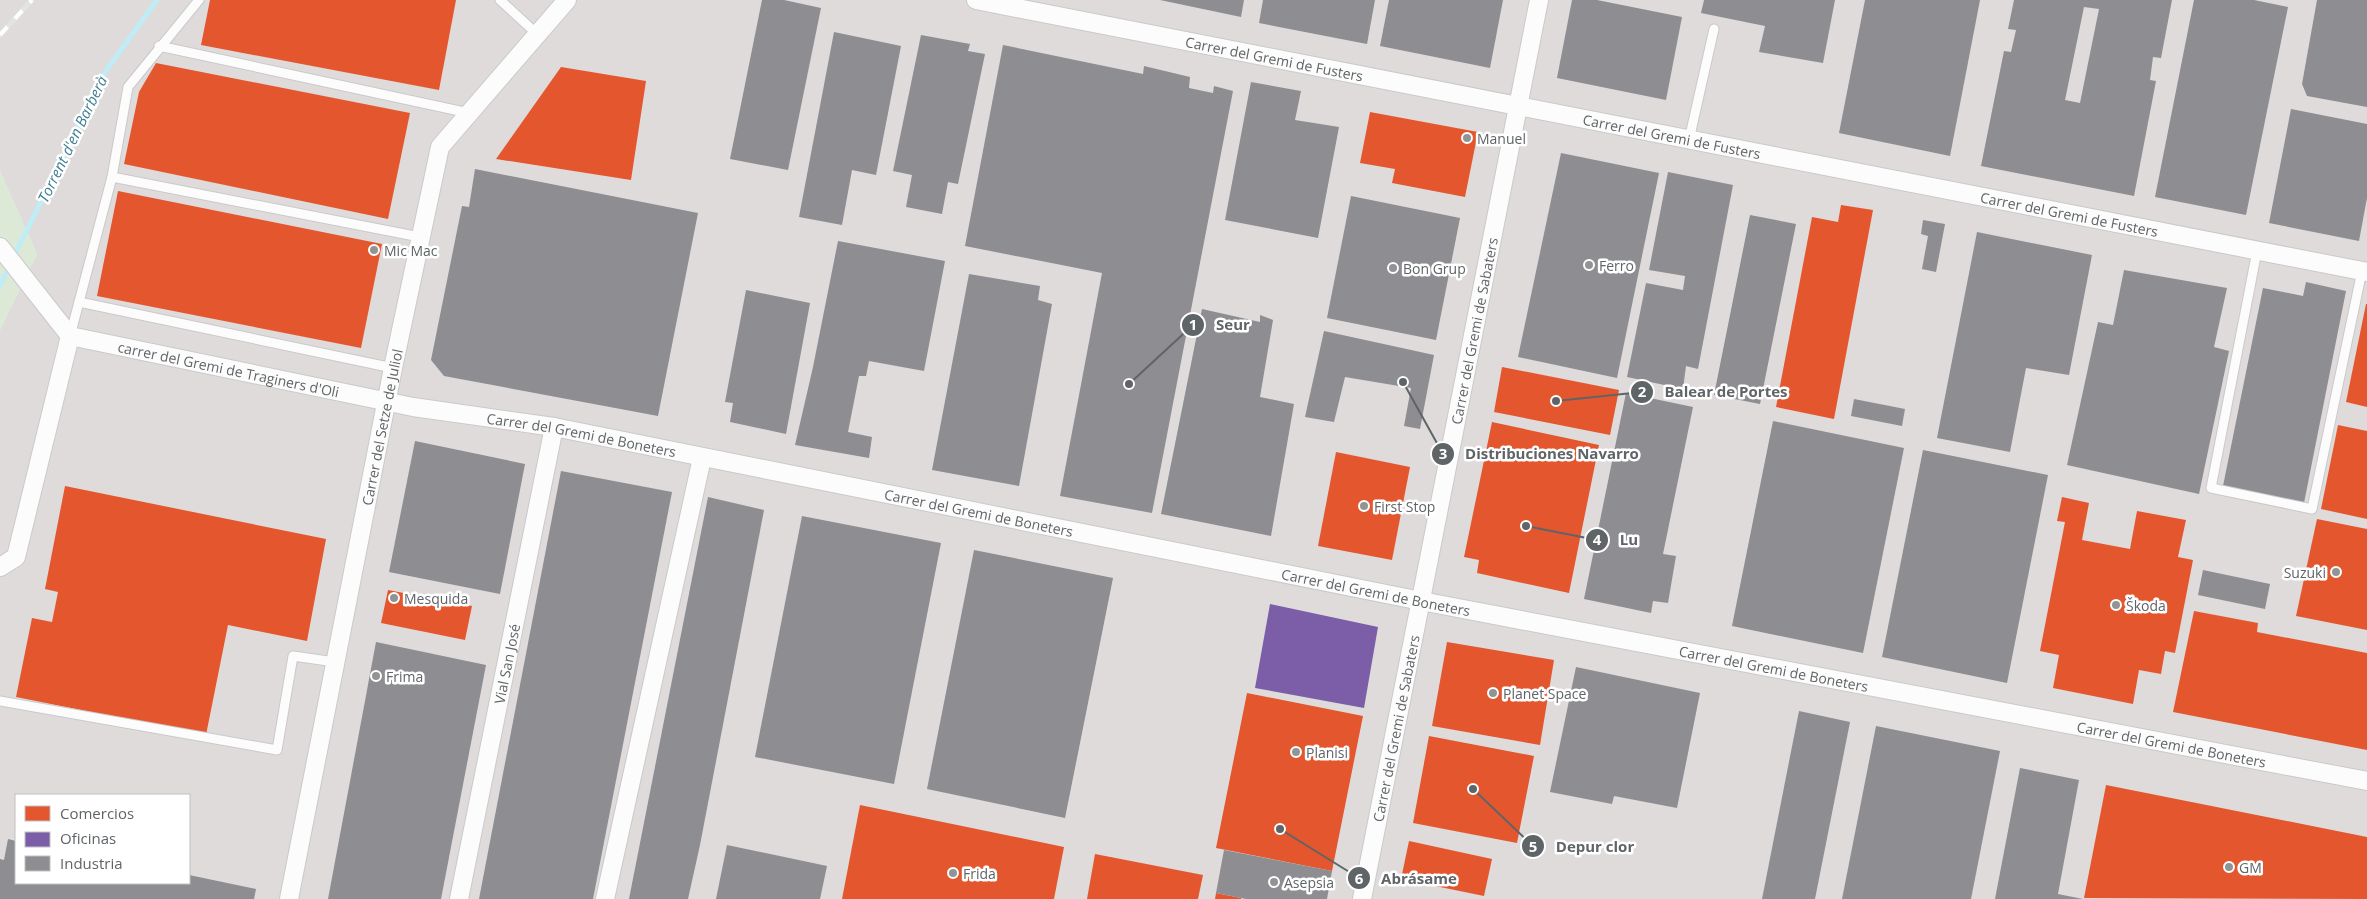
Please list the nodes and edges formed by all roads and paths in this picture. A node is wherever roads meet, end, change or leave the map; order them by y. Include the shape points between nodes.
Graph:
1 (199, 0) edge
2 (500, 0) edge
3 (567, 0) edge
4 (976, 0) edge
5 (1539, 0) edge
6 (1714, 29) dead end
7 (537, 34) junction
8 (159, 46) junction
9 (1518, 107) junction
10 (469, 113) junction
11 (1689, 140) junction
12 (112, 177) junction
13 (420, 238) junction
14 (0, 247) edge
15 (2258, 251) junction
16 (2364, 272) edge
17 (79, 302) junction
18 (70, 336) junction
19 (393, 368) junction
20 (387, 401) junction
21 (554, 427) junction
22 (702, 458) junction
23 (0, 566) edge
24 (1421, 601) junction
25 (336, 662) junction
26 (0, 701) edge
27 (2367, 781) edge
28 (288, 899) edge
29 (459, 899) edge
30 (606, 899) edge
31 (1362, 899) edge

1 - 8 lane
2 - 7 lane
3 - 7 street, Carrer del Setze de Juliol
4 - 9 street, Carrer del Gremi de Fusters
5 - 9 street, Carrer del Gremi de Sabaters
6 - 11 lane
7 - 10 street, Carrer del Setze de Juliol
8 - 10 lane
8 - 12 lane via 128,87
9 - 11 street, Carrer del Gremi de Fusters
9 - 24 street, Carrer del Gremi de Sabaters
10 - 13 street, Carrer del Setze de Juliol via 440,146
11 - 15 street, Carrer del Gremi de Fusters
12 - 13 lane
12 - 17 lane
13 - 19 street, Carrer del Setze de Juliol
14 - 18 street
15 - 16 street, Carrer del Gremi de Fusters
15 - 16 lane via 2211,488 2312,509
17 - 18 lane
17 - 19 lane
18 - 20 street, carrer del Gremi de Traginers d'Oli
18 - 23 street via 16,557
19 - 20 street, Carrer del Setze de Juliol
20 - 21 street, Carrer del Gremi de Boneters
20 - 25 street, Carrer del Setze de Juliol
21 - 22 street, Carrer del Gremi de Boneters
21 - 29 street, Vial San José
22 - 24 street, Carrer del Gremi de Boneters
22 - 30 street
24 - 27 street, Carrer del Gremi de Boneters
24 - 31 street, Carrer del Gremi de Sabaters
25 - 26 lane via 293,656 277,750
25 - 28 street, Carrer del Setze de Juliol

